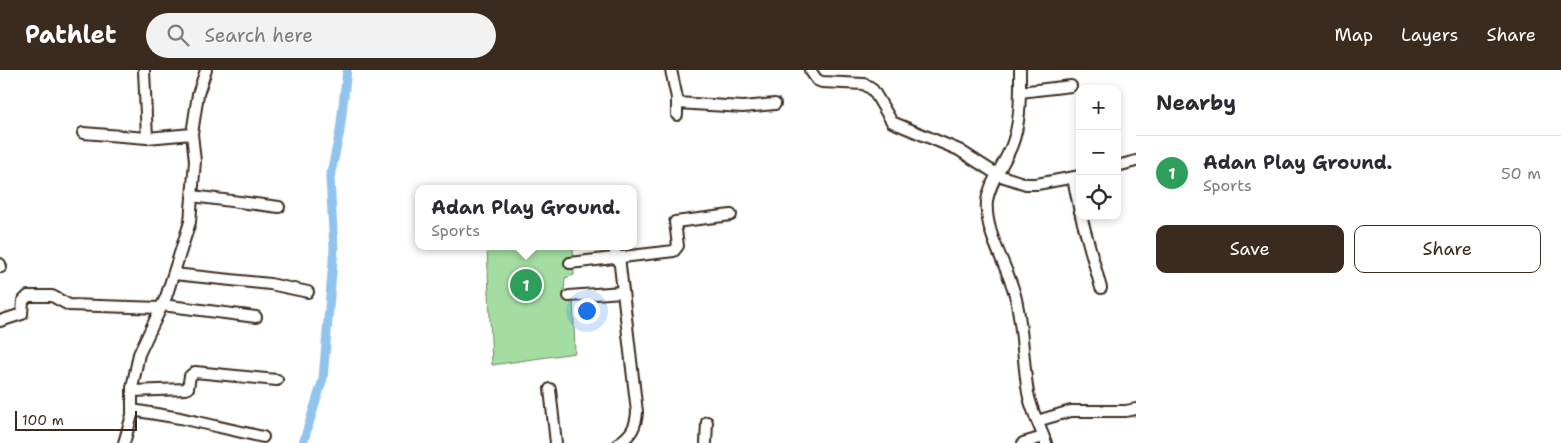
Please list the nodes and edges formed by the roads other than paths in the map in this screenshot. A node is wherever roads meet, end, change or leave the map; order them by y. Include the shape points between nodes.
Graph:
1 (144, 70) edge
2 (206, 70) edge
3 (671, 70) edge
4 (810, 70) edge
5 (1020, 70) edge
6 (1071, 86) dead end
7 (1020, 92) junction
8 (677, 103) junction
9 (775, 104) dead end
10 (677, 115) dead end
11 (83, 133) dead end
12 (192, 134) junction
13 (147, 138) junction
14 (1136, 161) edge
15 (1121, 165) edge
16 (998, 175) junction
17 (1076, 177) edge
18 (192, 196) junction
19 (279, 207) dead end
20 (732, 214) dead end
21 (1082, 220) edge
22 (615, 250) edge
23 (618, 257) junction
24 (570, 263) dead end
25 (174, 274) junction
26 (1101, 288) dead end
27 (308, 292) dead end
28 (622, 292) junction
29 (569, 296) dead end
30 (162, 307) junction
31 (256, 317) dead end
32 (0, 321) edge
33 (277, 380) dead end
34 (550, 389) dead end
35 (132, 391) junction
36 (1136, 409) edge
37 (132, 410) junction
38 (1037, 421) junction
39 (707, 422) dead end
40 (263, 437) dead end
41 (1044, 440) edge
42 (124, 443) edge
43 (556, 443) edge
44 (619, 443) edge
45 (706, 443) edge
46 (1023, 443) edge

1 - 13 street
2 - 12 street via 198,94
3 - 8 street
4 - 16 street via 822,82 864,84 872,90 892,122 959,150
5 - 7 street
6 - 7 street
7 - 16 street via 1019,119
8 - 9 street via 743,107
8 - 10 street
11 - 13 street
12 - 13 street
12 - 18 street via 195,161
14 - 15 street
16 - 17 street via 1026,184
16 - 38 street via 987,201 988,213 1017,301 1028,393
18 - 19 street
18 - 25 street via 190,222
20 - 23 street via 675,222 678,246 674,251
21 - 26 street
22 - 23 street
23 - 24 street
23 - 28 street
25 - 27 street via 270,284
25 - 30 street
28 - 29 street
28 - 44 street via 637,412 632,432
30 - 31 street
30 - 32 street via 69,305 52,296 28,296 23,301 22,314
30 - 35 street via 140,354
33 - 35 street via 195,372 185,389
34 - 43 street
35 - 37 street
36 - 38 street via 1071,411
37 - 40 street
37 - 42 street
38 - 41 street
39 - 45 street
41 - 46 street

